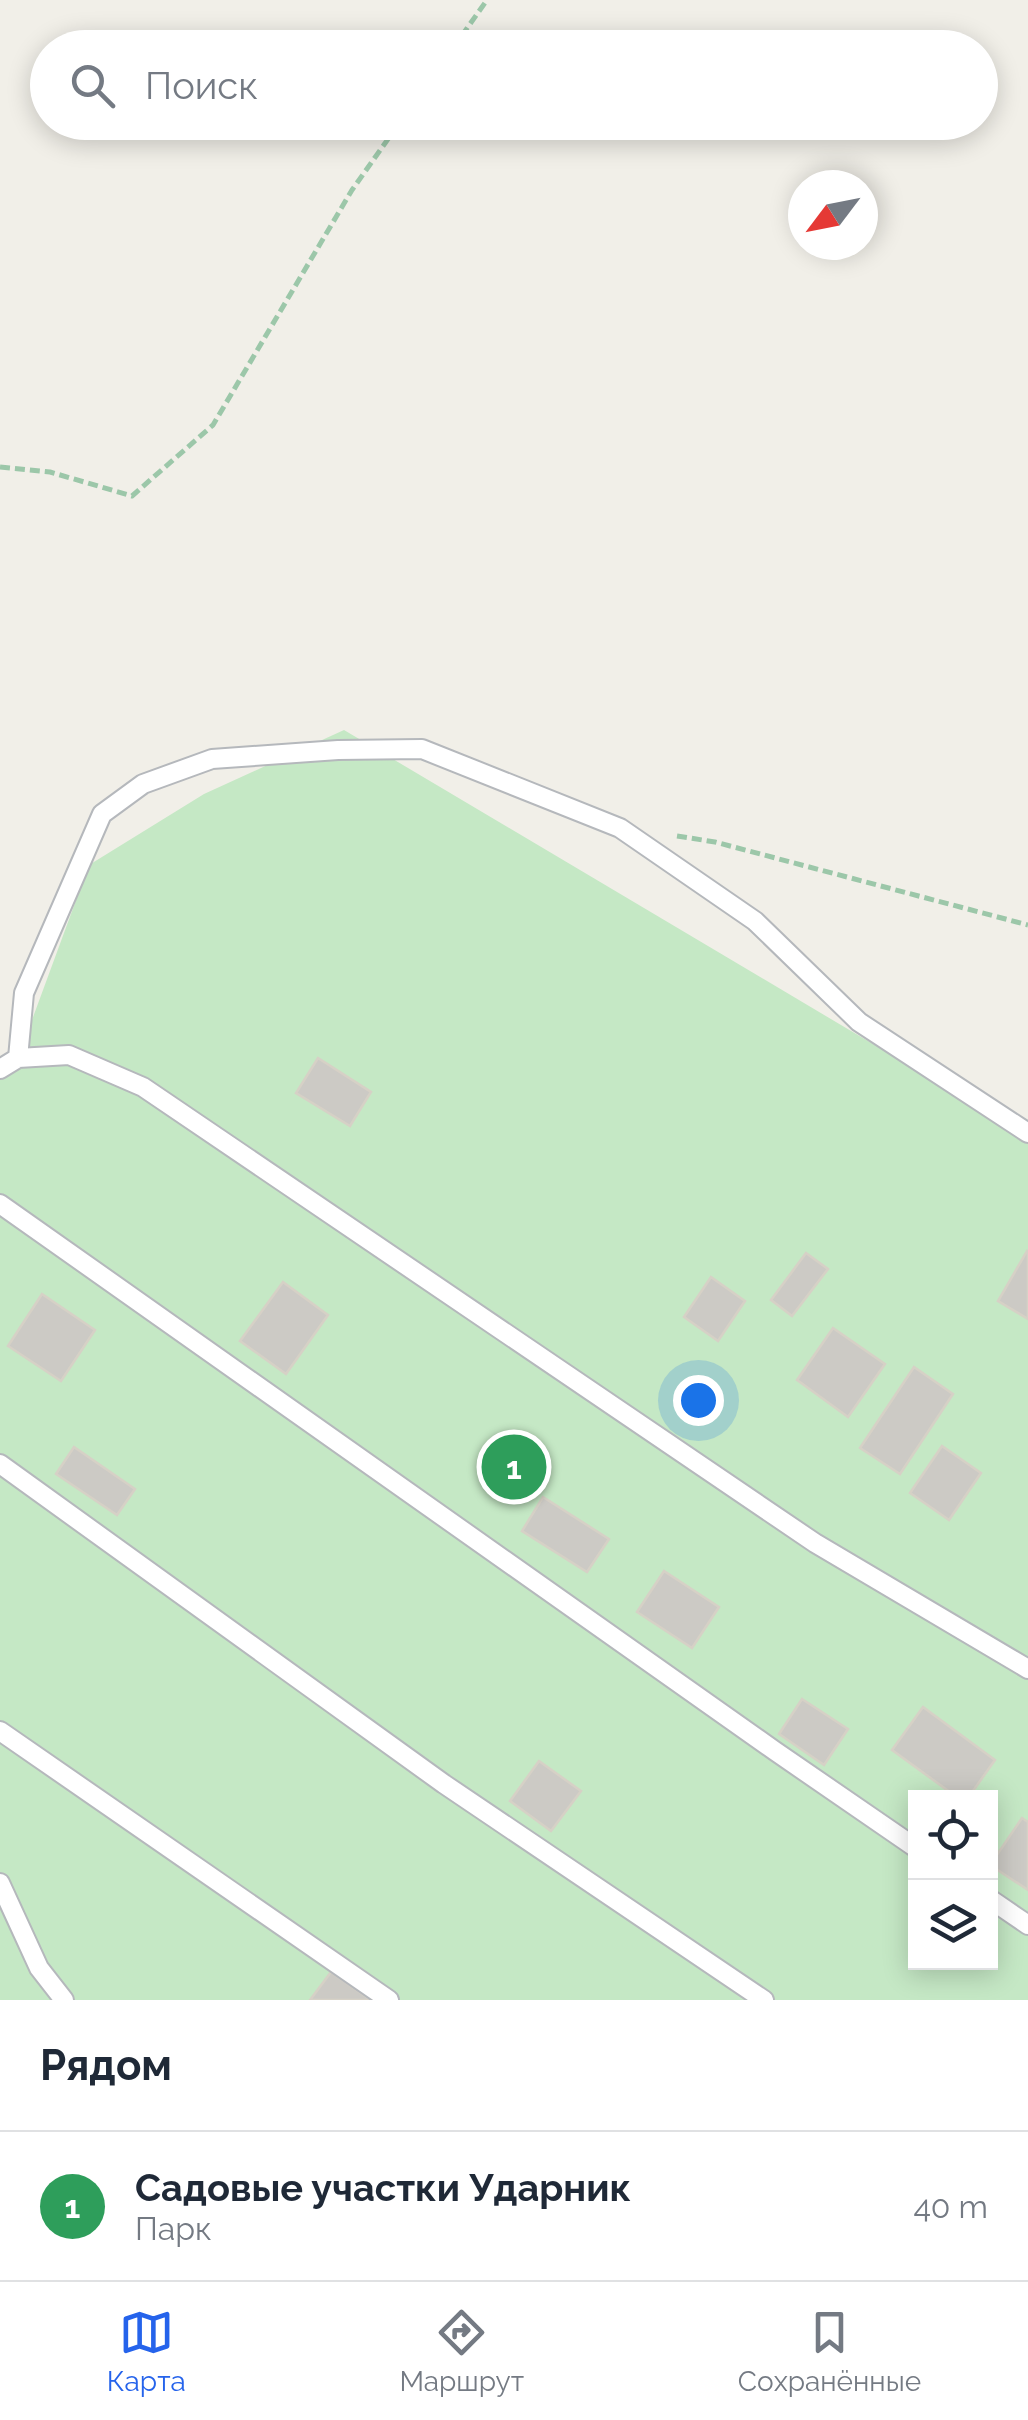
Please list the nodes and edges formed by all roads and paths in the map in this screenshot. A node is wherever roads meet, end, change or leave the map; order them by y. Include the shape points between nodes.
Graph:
1 (487, 0) edge
2 (466, 30) edge
3 (387, 140) edge
4 (0, 467) edge
5 (677, 836) dead end
6 (1028, 925) edge
7 (18, 1058) junction
8 (0, 1069) edge
9 (1028, 1133) edge
10 (0, 1204) edge
11 (0, 1464) edge
12 (1028, 1669) edge
13 (0, 1732) edge
14 (908, 1843) edge
15 (0, 1883) edge
16 (998, 1905) edge
17 (1028, 1925) edge
18 (64, 2000) edge
19 (389, 2000) edge
20 (764, 2000) edge

1 - 2 path
3 - 4 path via 213,425 132,496 50,472
5 - 6 path
7 - 8 lane
7 - 9 lane via 24,993 102,814 143,784 212,759 422,750 620,828 754,921 860,1022
7 - 12 lane via 69,1055 143,1087 815,1543
10 - 14 lane
11 - 20 lane via 444,1784
13 - 19 lane
15 - 18 lane via 39,1968
16 - 17 lane

